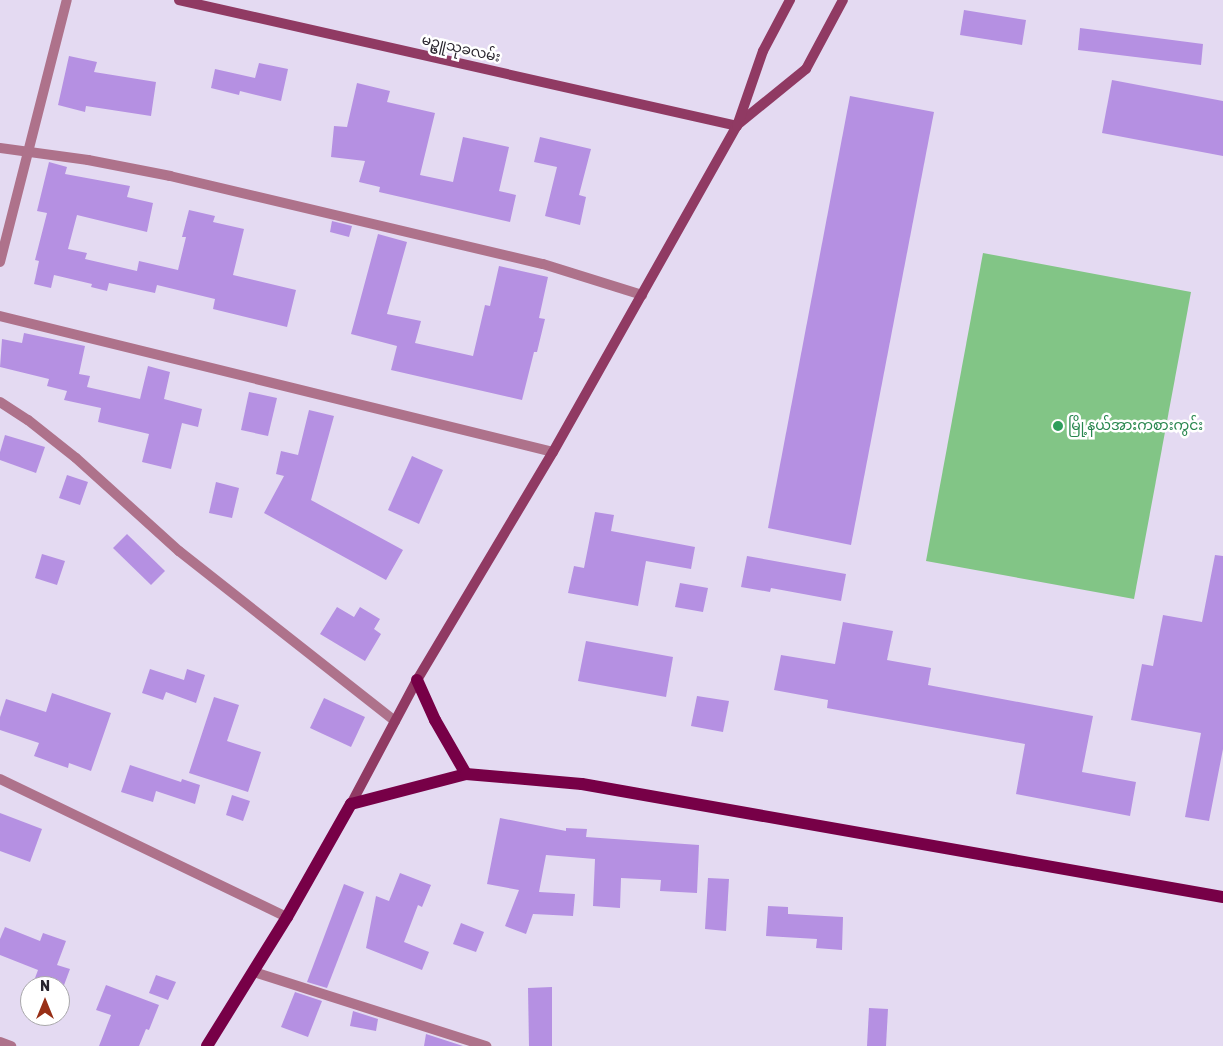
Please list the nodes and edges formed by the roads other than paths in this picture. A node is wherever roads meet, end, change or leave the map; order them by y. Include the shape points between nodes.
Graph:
1 (67, 0) edge
2 (179, 0) edge
3 (790, 0) edge
4 (843, 0) edge
5 (736, 126) junction
6 (0, 148) edge
7 (28, 154) junction
8 (0, 262) edge
9 (642, 296) junction
10 (0, 316) edge
11 (0, 402) edge
12 (553, 452) junction
13 (417, 680) junction
14 (395, 721) junction
15 (466, 774) junction
16 (0, 779) edge
17 (351, 804) junction
18 (1223, 897) edge
19 (287, 918) junction
20 (254, 972) junction
21 (0, 1042) edge
22 (472, 1045) edge
23 (11, 1046) edge
24 (207, 1046) edge
25 (486, 1046) edge

1 - 7 street
2 - 5 street, မဥ္ဇူသုခလမ်း
3 - 5 street via 763,51
4 - 5 street via 806,70
5 - 9 street
6 - 7 street
7 - 8 street
7 - 9 street via 88,160 170,176 543,264
9 - 12 street
10 - 12 street
11 - 14 street via 76,458 179,551
12 - 13 street
13 - 14 street
13 - 15 main road via 435,720
14 - 17 street
15 - 17 main road
15 - 18 main road via 582,784
16 - 19 street
17 - 19 main road
19 - 20 main road
20 - 22 street
20 - 24 main road
21 - 23 street
22 - 25 street

